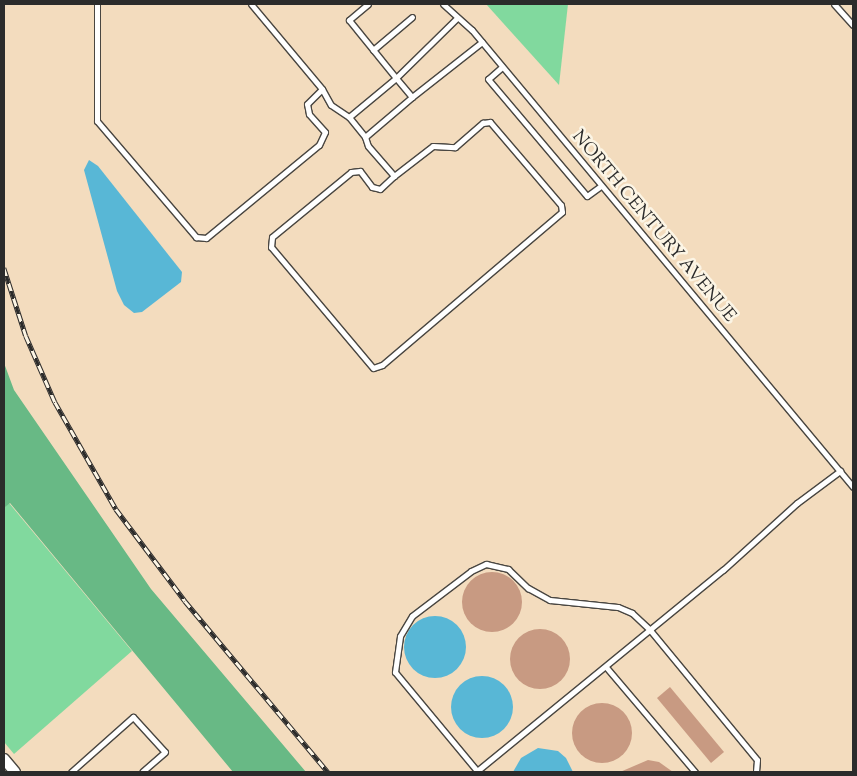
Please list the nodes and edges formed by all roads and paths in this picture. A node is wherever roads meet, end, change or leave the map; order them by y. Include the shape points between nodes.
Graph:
1 (97, 4) edge
2 (251, 4) edge
3 (368, 4) edge
4 (443, 4) edge
5 (834, 4) edge
6 (412, 17) dead end
7 (457, 18) junction
8 (853, 25) edge
9 (482, 42) junction
10 (373, 50) junction
11 (502, 66) junction
12 (396, 78) junction
13 (322, 90) junction
14 (412, 97) junction
15 (349, 117) junction
16 (365, 137) junction
17 (394, 176) junction
18 (600, 186) junction
19 (840, 471) junction
20 (853, 487) edge
21 (650, 630) junction
22 (606, 667) junction
23 (4, 759) edge
24 (15, 772) edge
25 (71, 772) edge
26 (142, 772) edge
27 (478, 772) edge
28 (696, 772) edge
29 (756, 772) edge

1 - 13 lane via 97,121 196,237 206,238 319,144 325,132 309,114 307,104
2 - 13 lane
3 - 10 lane via 349,20
4 - 7 lane, NORTH CENTURY AVENUE
5 - 8 lane
6 - 10 lane
7 - 9 lane, NORTH CENTURY AVENUE
7 - 12 lane
9 - 11 lane, NORTH CENTURY AVENUE
9 - 14 lane
10 - 12 lane
11 - 18 lane, NORTH CENTURY AVENUE
11 - 18 lane via 488,79 587,196
12 - 14 lane
12 - 15 lane
13 - 15 lane via 331,105
14 - 16 lane
15 - 16 lane
16 - 17 lane via 368,146
17 - 17 lane via 380,189 372,187 360,172 351,172 272,237 271,247 373,368 382,365 562,212 561,205 490,122 455,147 433,146
18 - 19 lane, NORTH CENTURY AVENUE
19 - 20 lane, NORTH CENTURY AVENUE
19 - 21 lane via 797,503
21 - 22 lane
21 - 27 lane via 632,614 618,608 541,597 508,569 495,565 479,566 412,616 400,636 395,672
21 - 29 lane via 757,760
22 - 27 lane
22 - 28 lane
23 - 24 street
25 - 26 lane via 133,717 164,752

